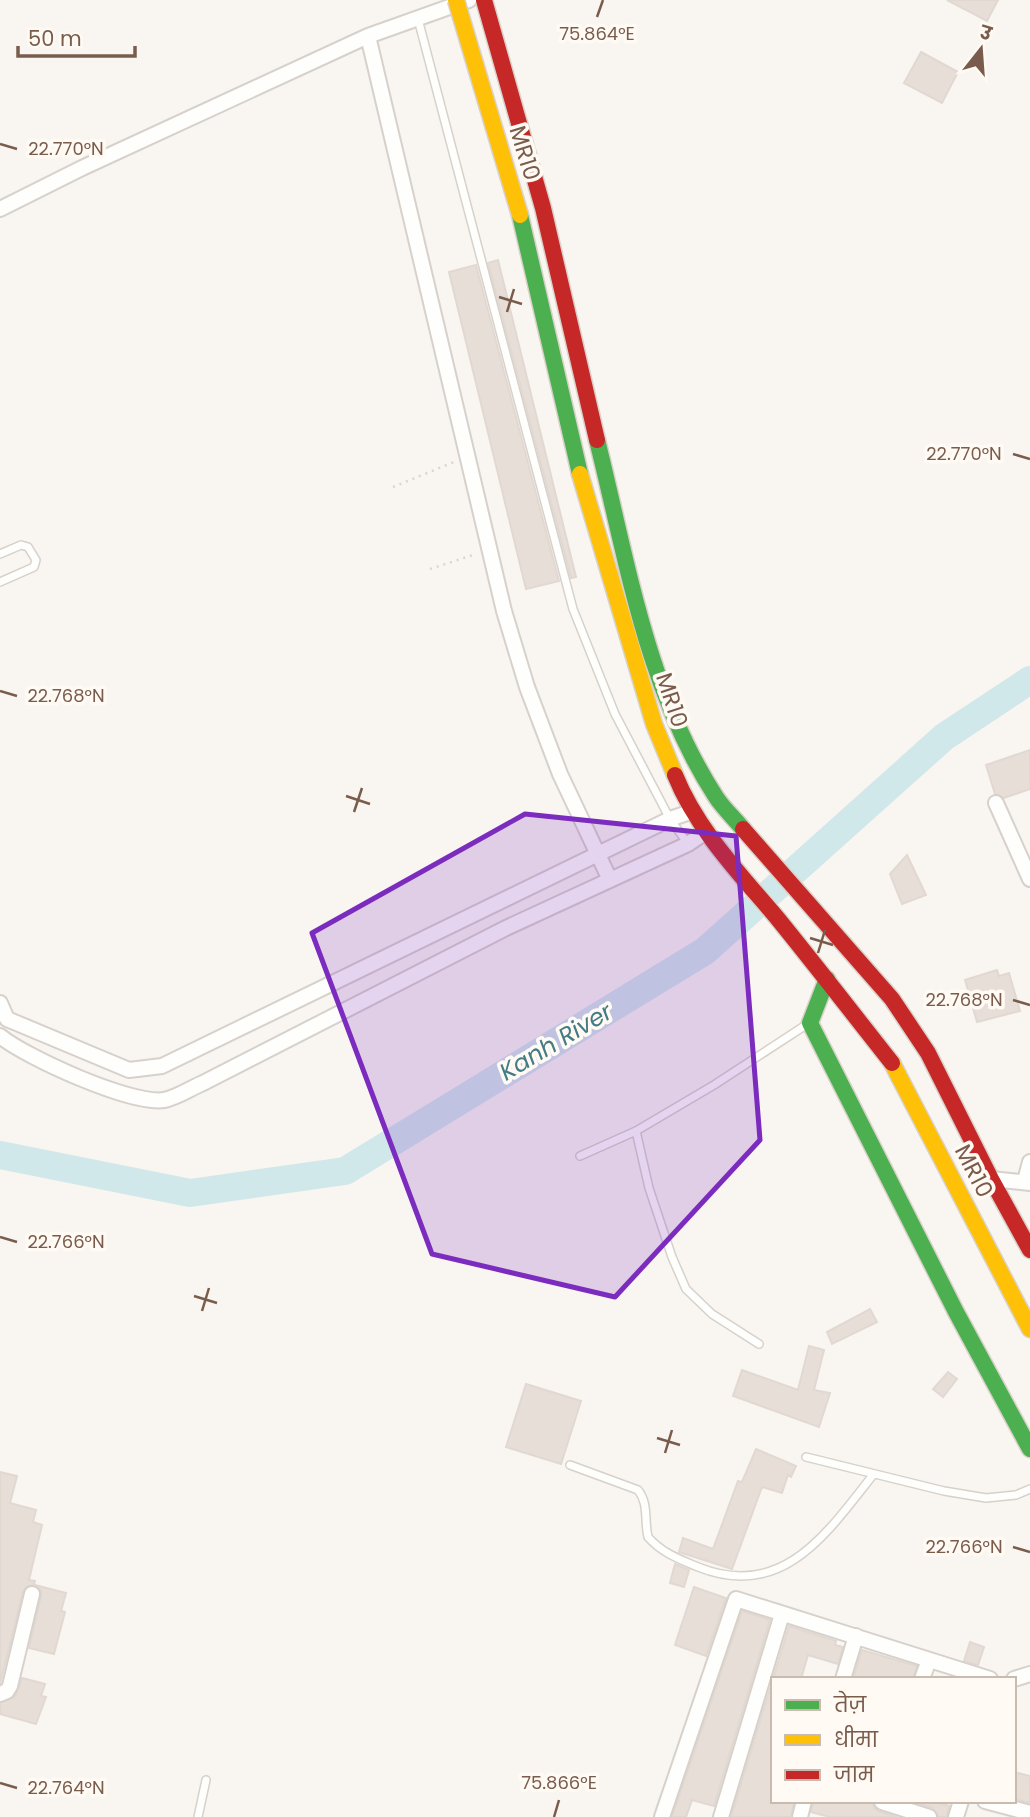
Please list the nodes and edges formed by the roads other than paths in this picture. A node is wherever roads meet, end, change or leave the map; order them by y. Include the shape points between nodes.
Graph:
1 (456, 0) edge
2 (469, 0) edge
3 (484, 0) edge
4 (418, 19) junction
5 (368, 36) junction
6 (0, 209) edge
7 (0, 554) edge
8 (0, 582) edge
9 (996, 803) dead end
10 (693, 811) junction
11 (670, 819) junction
12 (707, 831) junction
13 (688, 844) junction
14 (598, 854) junction
15 (1030, 879) edge
16 (610, 880) junction
17 (827, 979) junction
18 (0, 1003) edge
19 (810, 1023) junction
20 (0, 1036) edge
21 (636, 1131) junction
22 (580, 1156) dead end
23 (1030, 1162) edge
24 (991, 1179) junction
25 (1027, 1182) edge
26 (1030, 1250) edge
27 (1030, 1329) edge
28 (759, 1344) dead end
29 (1030, 1449) edge
30 (806, 1457) dead end
31 (570, 1465) dead end
32 (873, 1475) junction
33 (1030, 1489) edge
34 (33, 1594) dead end
35 (782, 1614) junction
36 (856, 1636) junction
37 (929, 1660) junction
38 (844, 1677) edge
39 (923, 1677) edge
40 (984, 1677) edge
41 (0, 1694) edge
42 (206, 1780) dead end
43 (885, 1803) edge
44 (992, 1803) edge
45 (1030, 1813) edge
46 (198, 1817) edge
47 (662, 1817) edge
48 (721, 1817) edge
49 (929, 1817) edge

1 - 10 main road, MR10, bridge via 520,215 585,490 653,724
2 - 4 street
3 - 24 main road, MR10 via 543,208 645,634 694,760 744,831 892,999 928,1053
4 - 5 street
4 - 11 lane via 573,608 615,714
5 - 6 street
5 - 14 street via 504,611 560,774
7 - 8 lane via 21,545 28,547 36,560 34,567
9 - 15 street
10 - 11 street
10 - 12 main road, MR10
11 - 13 lane
11 - 14 street
12 - 13 street
12 - 17 main road, MR10
13 - 16 street
14 - 16 street
14 - 18 street via 162,1066 128,1070 7,1019
16 - 20 street via 164,1100 134,1098 61,1070
17 - 19 main road
17 - 27 main road, MR10 via 895,1068
19 - 21 lane
19 - 29 main road
21 - 22 lane
21 - 28 lane via 671,1258 686,1289 712,1314
23 - 25 street
24 - 25 street
24 - 26 main road, MR10
30 - 32 lane
31 - 32 lane via 638,1490 644,1497 648,1537 667,1554 715,1573 740,1577 764,1574 793,1562 825,1536
32 - 33 lane via 986,1498
34 - 41 street via 10,1686
35 - 36 street
35 - 47 street via 736,1599
35 - 48 street
36 - 37 street
36 - 38 street
37 - 39 street
37 - 40 street
42 - 46 lane
43 - 49 street
44 - 45 street

